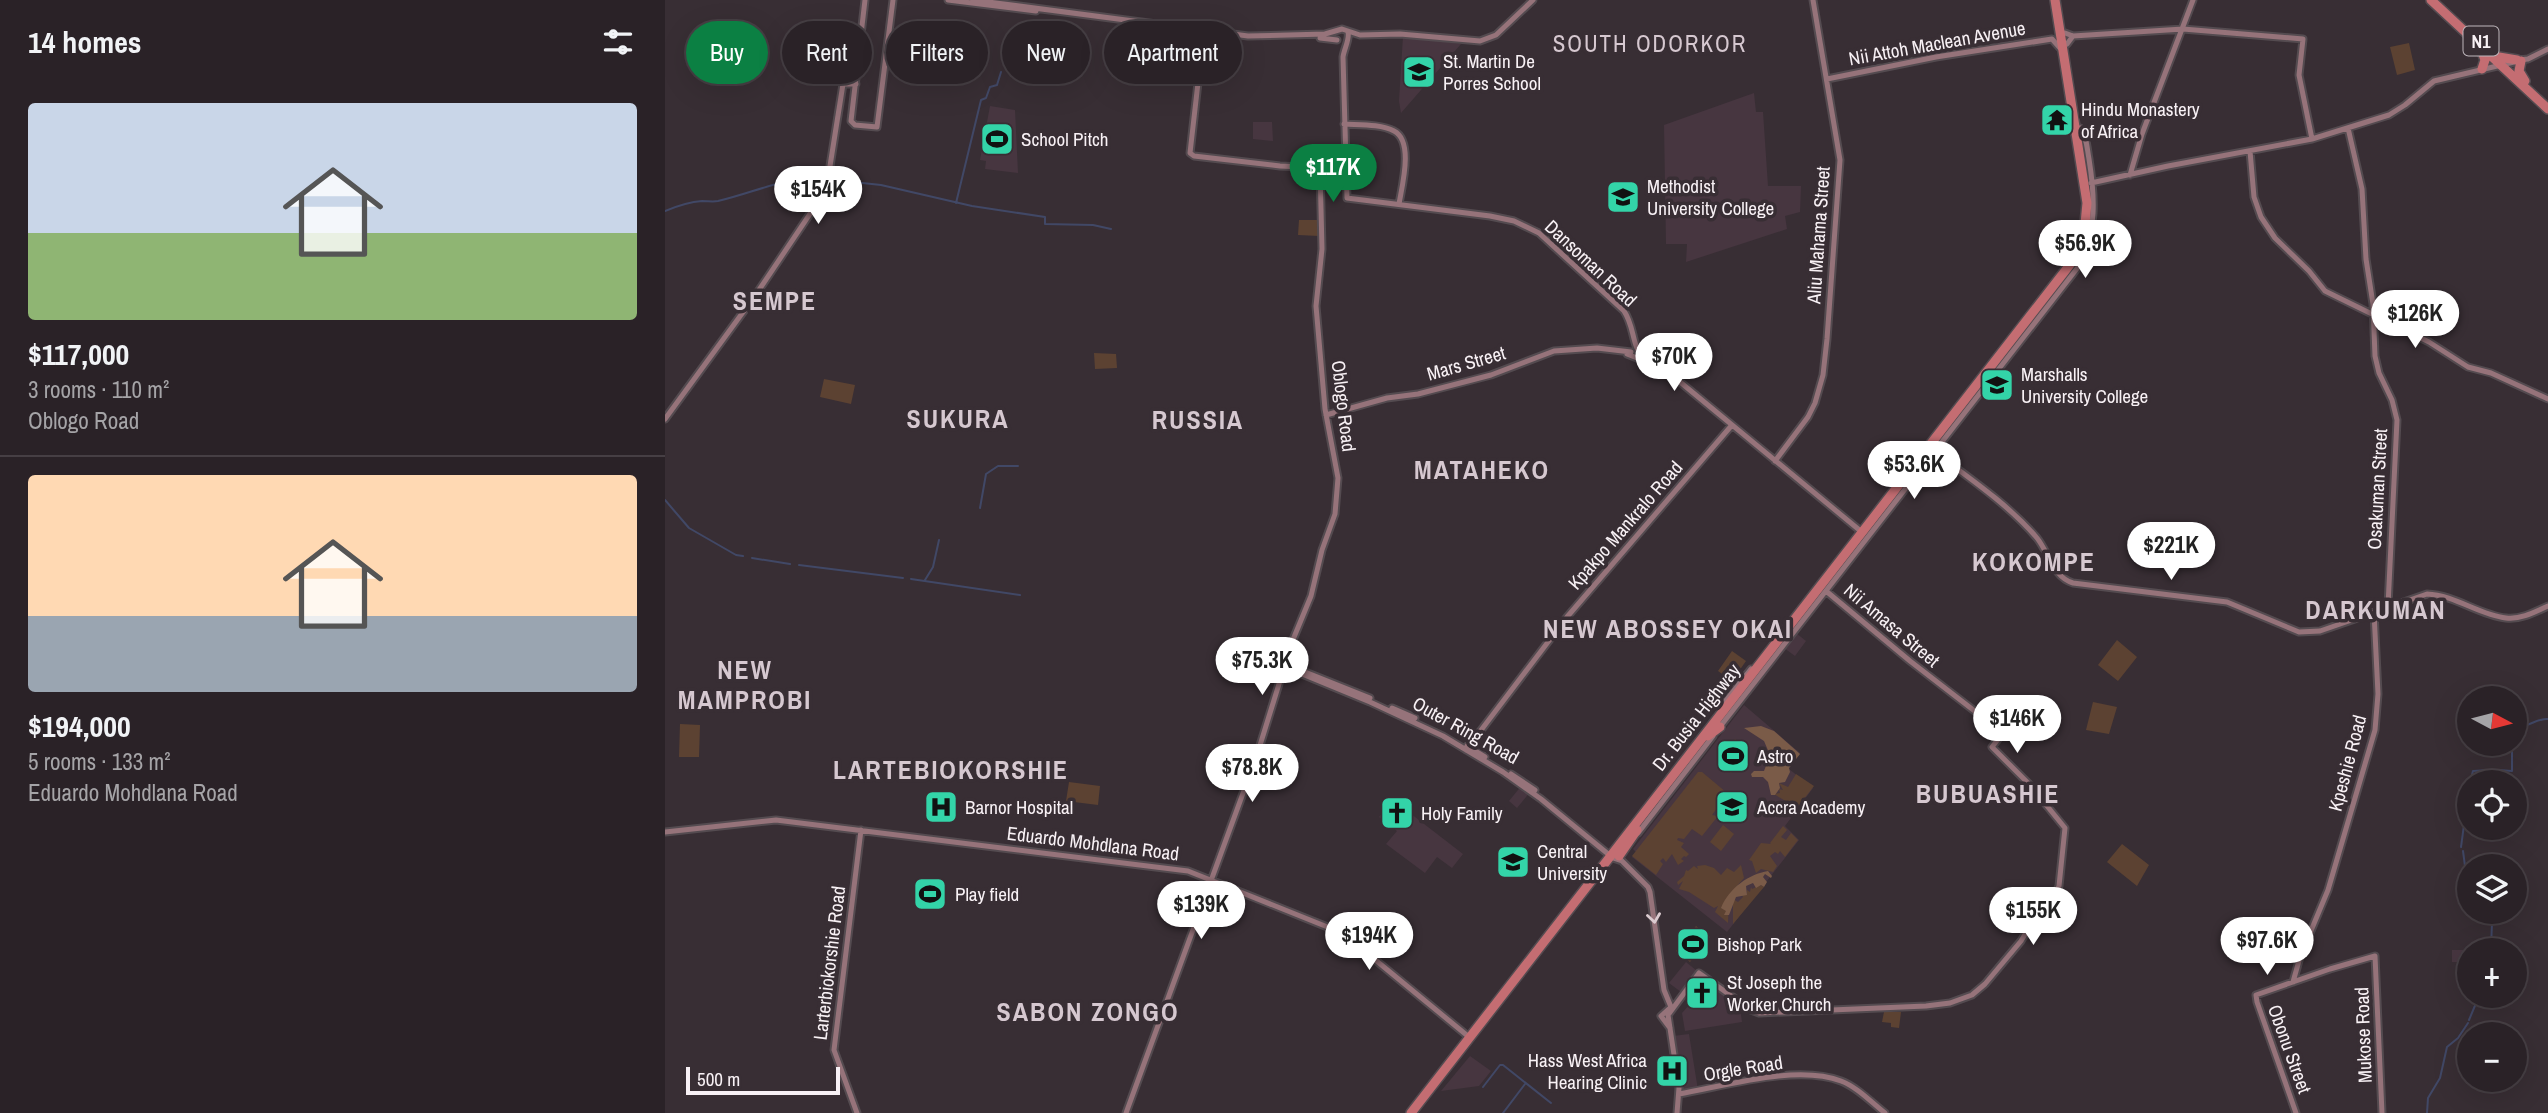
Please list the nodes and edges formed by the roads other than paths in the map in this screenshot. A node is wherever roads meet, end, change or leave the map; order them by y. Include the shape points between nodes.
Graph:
1 (865, 0) edge
2 (893, 0) edge
3 (948, 0) edge
4 (973, 0) edge
5 (1533, 0) edge
6 (1813, 0) edge
7 (2057, 0) edge
8 (2193, 0) edge
9 (2429, 0) edge
10 (2437, 0) edge
11 (863, 21) edge
12 (1115, 21) edge
13 (1124, 21) edge
14 (2183, 29) junction
15 (1336, 32) junction
16 (1348, 32) junction
17 (1242, 35) edge
18 (1360, 35) junction
19 (2066, 35) junction
20 (1242, 37) edge
21 (2052, 38) junction
22 (1337, 41) junction
23 (1347, 41) junction
24 (2478, 45) junction
25 (2548, 49) edge
26 (1343, 57) junction
27 (2520, 60) junction
28 (2496, 66) junction
29 (1827, 79) junction
30 (2525, 81) junction
31 (843, 84) edge
32 (856, 84) edge
33 (1197, 84) edge
34 (2548, 103) edge
35 (2548, 109) edge
36 (2071, 110) junction
37 (1344, 124) junction
38 (2348, 128) junction
39 (2312, 139) junction
40 (2250, 151) junction
41 (1319, 168) junction
42 (1345, 169) junction
43 (2130, 174) junction
44 (2092, 185) junction
45 (1399, 204) junction
46 (2080, 259) junction
47 (2047, 293) junction
48 (2373, 314) junction
49 (1634, 353) junction
50 (2005, 353) junction
51 (1976, 391) junction
52 (2548, 399) edge
53 (1326, 415) junction
54 (665, 419) edge
55 (1732, 425) junction
56 (1929, 452) junction
57 (1775, 461) junction
58 (1903, 474) junction
59 (1866, 531) junction
60 (1826, 591) junction
61 (1809, 597) junction
62 (2388, 606) junction
63 (2548, 606) edge
64 (2374, 612) junction
65 (1286, 666) junction
66 (1720, 727) junction
67 (1708, 736) junction
68 (1467, 748) junction
69 (1674, 777) junction
70 (1664, 790) junction
71 (1641, 813) junction
72 (861, 831) junction
73 (665, 832) edge
74 (1629, 832) junction
75 (1615, 853) junction
76 (1212, 879) junction
77 (2293, 982) junction
78 (1673, 1004) junction
79 (1469, 1037) junction
80 (1679, 1094) junction
81 (857, 1113) edge
82 (1126, 1113) edge
83 (1413, 1113) edge
84 (1677, 1113) edge
85 (1885, 1113) edge
86 (2296, 1113) edge
87 (2382, 1113) edge

1 - 11 street
2 - 32 street via 877,128 852,123
3 - 12 street
4 - 13 street
5 - 18 street via 1486,40
6 - 29 street, Aliu Mahama Street
7 - 19 highway, Dr. Busia Highway
8 - 14 street
9 - 24 highway, N1
10 - 28 highway, N1
14 - 19 street
14 - 39 street via 2303,40 2299,75
14 - 43 street
15 - 16 street
15 - 17 street
15 - 22 street
16 - 18 street
16 - 23 street
18 - 23 street
19 - 21 highway
19 - 36 highway, Dr. Busia Highway
19 - 44 highway, Dr. Busia Highway
20 - 22 street
21 - 29 street, Nii Attoh Maclean Avenue
21 - 36 street via 2059,46
22 - 23 street
22 - 26 street
23 - 26 street
24 - 28 highway, N1
24 - 28 highway
25 - 27 street
26 - 37 street
27 - 28 highway
27 - 30 highway via 2519,71
28 - 30 highway, N1
28 - 35 highway, N1
28 - 38 street via 2434,81 2396,111
29 - 57 street, Aliu Mahama Street via 1840,160 1823,375 1808,417
30 - 34 highway, N1
31 - 54 street via 832,179 757,293
33 - 41 street via 1190,153 1194,156
36 - 44 highway, Dr. Busia Highway
36 - 47 street, Dr. Busia Highway via 2083,219 2070,257
37 - 42 street
37 - 45 street via 1391,130 1403,140 1406,151
38 - 39 street
38 - 48 street, Osakuman Street via 2362,189
39 - 40 street
40 - 43 street
40 - 48 street via 2254,197 2273,236 2325,291
41 - 42 street
41 - 53 street, Oblogo Road via 1322,249 1316,306
42 - 45 street, Dansoman Road via 1347,198
43 - 44 street
44 - 46 highway, Dr. Busia Highway
44 - 46 street, Dr. Busia Highway via 2093,225
44 - 47 highway, Dr. Busia Highway via 2082,239 2069,268
45 - 49 street, Dansoman Road via 1503,218 1532,229 1624,311
46 - 50 highway, Dr. Busia Highway
46 - 56 street, Dr. Busia Highway via 2070,278
47 - 50 highway, Dr. Busia Highway
47 - 58 street, Dr. Busia Highway
48 - 52 street via 2468,367
48 - 62 street, Osakuman Street via 2375,356 2397,425
49 - 53 street, Mars Street via 1589,348 1555,351 1491,375
49 - 55 street via 1674,377
50 - 51 highway, Dr. Busia Highway
51 - 56 highway, Dr. Busia Highway
51 - 56 highway, Dr. Busia Highway
53 - 65 street, Oblogo Road via 1339,491 1311,596
55 - 57 street
55 - 68 street, Kpakpo Mankralo Road via 1581,599
56 - 58 highway
56 - 59 highway, Dr. Busia Highway
56 - 59 highway, Dr. Busia Highway via 1899,496
56 - 64 street via 2033,534 2059,575 2068,581 2227,602 2303,633
57 - 59 street
58 - 59 street, Dr. Busia Highway
59 - 60 street, Dr. Busia Highway
59 - 61 highway, Dr. Busia Highway
59 - 67 highway, Dr. Busia Highway
60 - 66 street, Dr. Busia Highway
60 - 78 street, Nii Amasa Street via 2003,733 1992,747 2065,828 2059,886 1985,984 1960,1000 1933,1006 1756,1013 1699,972
61 - 69 highway, Dr. Busia Highway
61 - 71 street, Dr. Busia Highway
62 - 63 street via 2427,594 2507,618
62 - 64 street
64 - 77 street, Kpeshie Road via 2377,720 2325,900
65 - 68 street, Outer Ring Road via 1403,713
65 - 76 street, Oblogo Road
66 - 67 highway
66 - 75 street, Dr. Busia Highway via 1635,838
67 - 69 highway, Dr. Busia Highway
68 - 75 street, Outer Ring Road
69 - 70 highway, Dr. Busia Highway
70 - 71 highway, Dr. Busia Highway
70 - 75 highway, Dr. Busia Highway
71 - 74 highway, Dr. Busia Highway
71 - 75 street, Dr. Busia Highway via 1622,835
72 - 73 street, Eduardo Mohdlana Road via 772,820
72 - 76 street, Eduardo Mohdlana Road via 1178,869
72 - 81 street, Larterbiokorshie Road via 834,1050
74 - 75 highway, Dr. Busia Highway
74 - 75 highway
75 -> 78 street, Outer Ring Road via 1650,892 1664,990
75 - 79 highway, Dr. Busia Highway
75 - 83 highway, Dr. Busia Highway
76 - 79 street, Eduardo Mohdlana Road via 1338,932
76 - 82 street, Oblogo Road
77 - 86 street, Obonu Street via 2256,995
77 - 87 street, Mukose Road via 2375,956
78 - 80 street via 1666,1016
79 - 83 highway, Dr. Busia Highway
80 - 84 street
80 - 85 street, Orgle Road via 1774,1076 1819,1077 1847,1084

